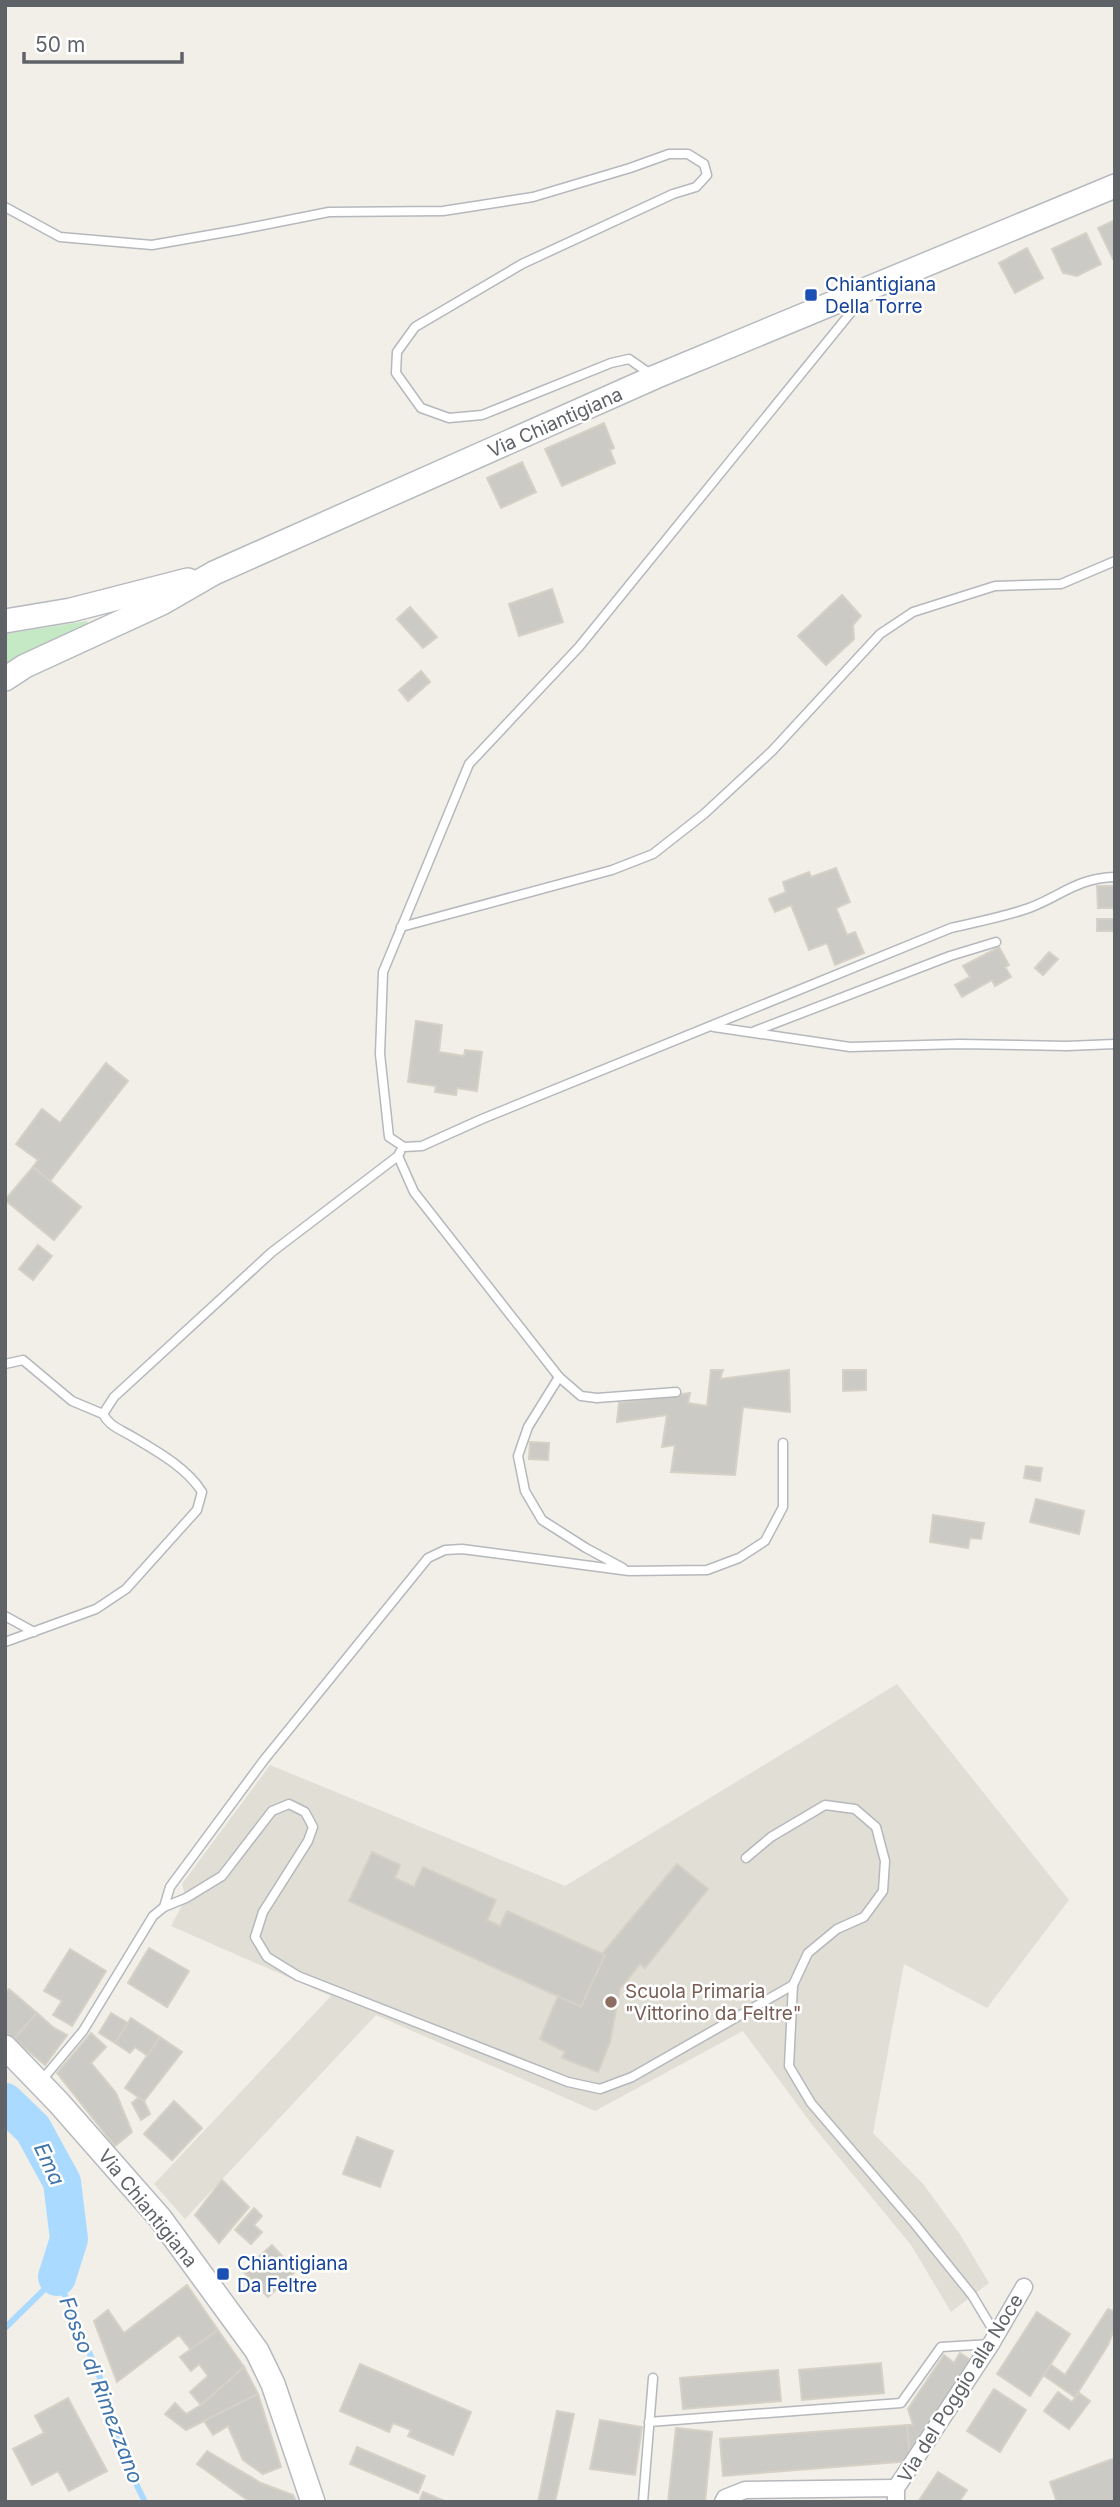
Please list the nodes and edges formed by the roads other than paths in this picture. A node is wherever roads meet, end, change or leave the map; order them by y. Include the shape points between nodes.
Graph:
1 (1115, 186) edge
2 (5, 207) edge
3 (870, 289) junction
4 (655, 377) junction
5 (1115, 561) edge
6 (214, 573) junction
7 (5, 621) edge
8 (5, 679) edge
9 (1115, 877) edge
10 (401, 927) junction
11 (996, 942) dead end
12 (711, 1026) junction
13 (752, 1032) junction
14 (1115, 1044) edge
15 (404, 1147) junction
16 (398, 1156) junction
17 (5, 1364) edge
18 (559, 1377) junction
19 (676, 1392) dead end
20 (103, 1413) junction
21 (783, 1443) dead end
22 (629, 1571) junction
23 (5, 1616) edge
24 (34, 1633) junction
25 (5, 1642) edge
26 (746, 1858) dead end
27 (164, 1907) junction
28 (793, 1985) junction
29 (5, 2047) edge
30 (40, 2082) junction
31 (1024, 2287) dead end
32 (994, 2339) junction
33 (653, 2378) dead end
34 (649, 2421) junction
35 (897, 2498) edge
36 (313, 2502) edge
37 (643, 2502) edge
38 (723, 2502) edge

1 - 3 street, Via Chiantigiana
2 - 4 lane via 60,236 152,245 329,212 443,211 533,197 668,154 688,154 704,164 706,175 696,187 522,264 415,327 397,352 396,373 421,408 449,418 482,415 629,359
3 - 4 street, Via Chiantigiana
3 - 10 lane via 579,647 469,764
4 - 6 street, Via Chiantigiana
5 - 10 lane via 1061,584 995,586 914,612 880,634 772,751 653,854 612,870
6 - 7 street via 71,610
6 - 8 street, Via Chiantigiana
9 - 12 lane via 1097,878 1030,908 951,928
10 - 15 lane via 383,972 380,1054 389,1137
11 - 13 lane
12 - 13 lane
12 - 15 lane via 422,1146
13 - 14 lane via 850,1047
15 - 16 lane
16 - 18 lane via 414,1192
16 - 20 lane via 272,1252 114,1396
17 - 20 lane via 23,1360 72,1401
18 - 19 lane via 581,1396
18 - 22 lane via 528,1427 518,1456 525,1491 542,1520
20 - 24 lane via 109,1424 192,1476 202,1492 197,1510 127,1589 96,1609
21 - 22 lane via 783,1507 765,1541 707,1570
22 - 27 lane via 462,1549 428,1558 264,1760 170,1887
23 - 24 lane
24 - 25 lane
26 - 28 lane via 771,1837 825,1805 855,1809 876,1827 885,1861 883,1891 864,1917 837,1929 808,1953
27 - 28 lane via 222,1876 272,1811 289,1804 305,1812 313,1827 263,1912 255,1937 267,1956 298,1976 569,2082 600,2089 632,2077
27 - 30 lane via 153,1916 83,2031
28 - 32 lane via 789,2066 811,2103 972,2295
29 - 30 street, Via Chiantigiana
30 - 36 street, Via Chiantigiana via 160,2218 257,2351 273,2384
31 - 32 street, Via del Poggio alla Noce
32 - 34 lane via 941,2347 901,2403
32 - 35 street, Via del Poggio alla Noce
33 - 34 lane
34 - 37 lane
35 - 38 street via 745,2490

